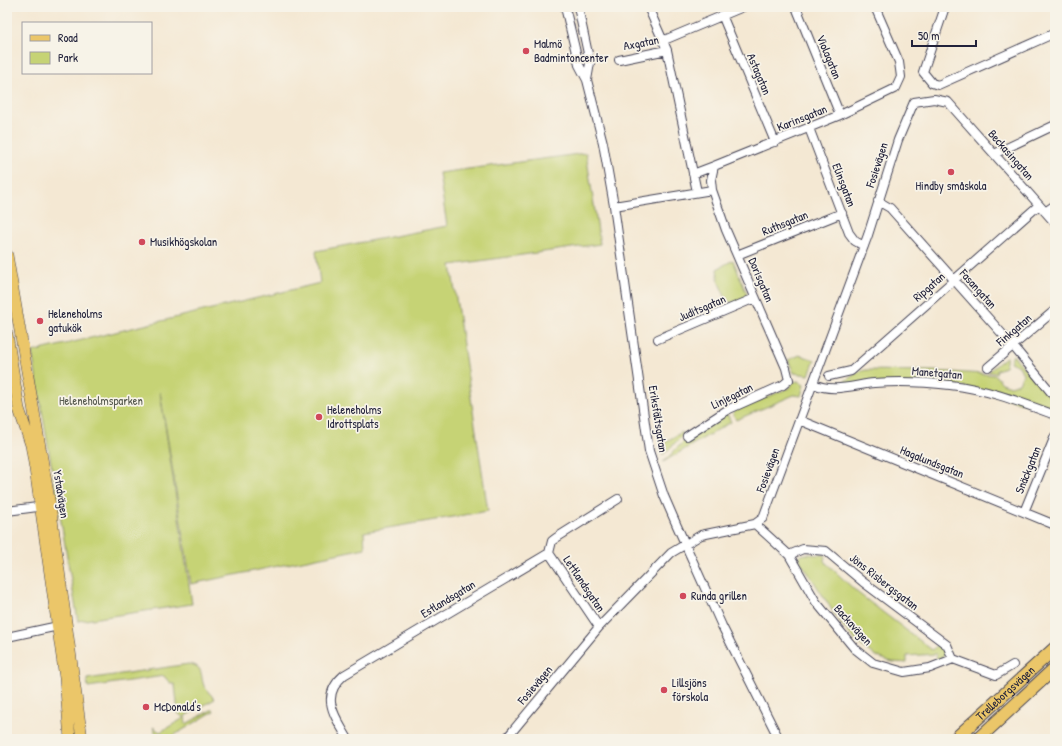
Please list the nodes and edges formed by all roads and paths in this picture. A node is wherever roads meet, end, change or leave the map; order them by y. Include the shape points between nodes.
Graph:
1 (565, 7) edge
2 (578, 7) edge
3 (648, 7) edge
4 (743, 7) edge
5 (796, 7) edge
6 (875, 7) edge
7 (945, 7) edge
8 (722, 15) junction
9 (1055, 33) edge
10 (662, 41) junction
11 (668, 50) junction
12 (619, 60) dead end
13 (587, 80) junction
14 (914, 102) joint
15 (840, 115) junction
16 (1055, 125) edge
17 (810, 128) junction
18 (775, 142) junction
19 (994, 154) junction
20 (714, 166) junction
21 (694, 174) junction
22 (712, 190) junction
23 (697, 192) junction
24 (878, 200) junction
25 (1039, 205) junction
26 (1055, 205) edge
27 (614, 206) junction
28 (842, 212) junction
29 (1045, 212) junction
30 (1055, 223) edge
31 (864, 246) junction
32 (7, 255) edge
33 (737, 255) junction
34 (955, 281) junction
35 (755, 298) junction
36 (1055, 310) edge
37 (7, 334) edge
38 (658, 339) dead end
39 (1013, 346) junction
40 (988, 367) dead end
41 (829, 376) dead end
42 (789, 380) joint
43 (814, 384) junction
44 (1055, 397) edge
45 (1055, 415) edge
46 (799, 420) junction
47 (686, 436) dead end
48 (1055, 436) edge
49 (618, 499) dead end
50 (45, 506) junction
51 (7, 511) edge
52 (1024, 512) junction
53 (755, 524) junction
54 (1055, 525) edge
55 (685, 543) junction
56 (549, 553) junction
57 (789, 555) junction
58 (62, 625) junction
59 (599, 627) junction
60 (7, 636) edge
61 (1055, 648) edge
62 (952, 659) junction
63 (1013, 665) dead end
64 (1055, 668) edge
65 (70, 739) edge
66 (82, 739) edge
67 (348, 739) edge
68 (506, 739) edge
69 (779, 739) edge
70 (955, 739) edge
71 (978, 739) edge

1 - 13 street, Eriksfältsgatan via 579,65
2 - 13 street, Eriksfältsgatan via 590,63
3 - 10 street
4 - 8 street, Axgatan
5 - 15 street, Violagatan
6 - 15 street, Karinsgatan via 899,62 901,77 896,88
7 - 9 street via 923,72 932,83 938,85
8 - 10 street, Axgatan
8 - 18 street, Astagatan
10 - 11 street
11 - 12 street, Axgatan
11 - 21 street
13 - 27 street, Eriksfältsgatan
14 - 19 street, Beckasingatan via 934,99 948,102
14 - 24 street, Fosievägen
15 - 17 street, Karinsgatan
16 - 19 street
17 - 18 street, Karinsgatan
17 - 28 street, Elinsgatan
18 - 20 street, Karinsgatan
19 - 25 street, Beckasingatan
20 - 21 street, Karinsgatan
20 - 22 street via 710,180
21 - 23 street
22 - 23 street
22 - 33 street, Dorisgatan
23 - 27 street
24 - 31 street, Fosievägen
24 - 34 street, Fasangatan via 890,208
25 - 29 street, Beckasingatan
25 - 34 street, Ripgatan
26 - 29 street
27 - 55 street, Eriksfältsgatan via 649,451 664,496
28 - 31 street, Elinsgatan via 849,233 855,242
28 - 33 street, Ruthsgatan
29 - 30 street, Beckasingatan
31 - 43 street, Fosievägen
32 - 50 main road, Ystadvägen
33 - 35 street, Dorisgatan
34 - 39 street, Fasangatan
34 - 41 street, Ripgatan via 851,371
35 - 38 street, Juditsgatan
35 - 42 street, Dorisgatan
36 - 39 street, Finkgatan
37 - 50 main road, Ystadvägen via 19,409 31,445
39 - 40 street, Finkgatan
39 - 44 street, Fasangatan
42 - 47 street, Linjegatan via 727,410
43 - 45 street, Manetgatan via 831,389 873,383 950,385 983,390
43 - 46 street, Fosievägen
46 - 52 street, Hagalundsgatan
46 - 53 street, Fosievägen via 763,518
48 - 52 street, Snäckgatan
49 - 56 street, Estlandsgatan via 552,541
50 - 51 street
50 - 58 main road, Ystadvägen
52 - 54 street, Hagalundsgatan
53 - 55 street, Fosievägen via 701,535
53 - 57 street, Backavägen
55 - 59 street, Fosievägen via 671,553
55 - 69 street, Eriksfältsgatan via 722,626
56 - 59 street, Lettlandsgatan
56 - 67 street, Estlandsgatan via 338,681 331,692 331,706
57 - 62 street, Jöns Risbergsgatan via 803,549 826,551 947,645
57 - 62 street, Backavägen via 816,602 854,648 873,663 904,672 930,668
58 - 60 street
58 - 65 main road, Ystadvägen
58 - 66 main road, Ystadvägen
59 - 68 street, Fosievägen
61 - 70 highway, Trelleborgsvägen
62 - 63 street via 996,675
64 - 71 highway, Trelleborgsvägen

